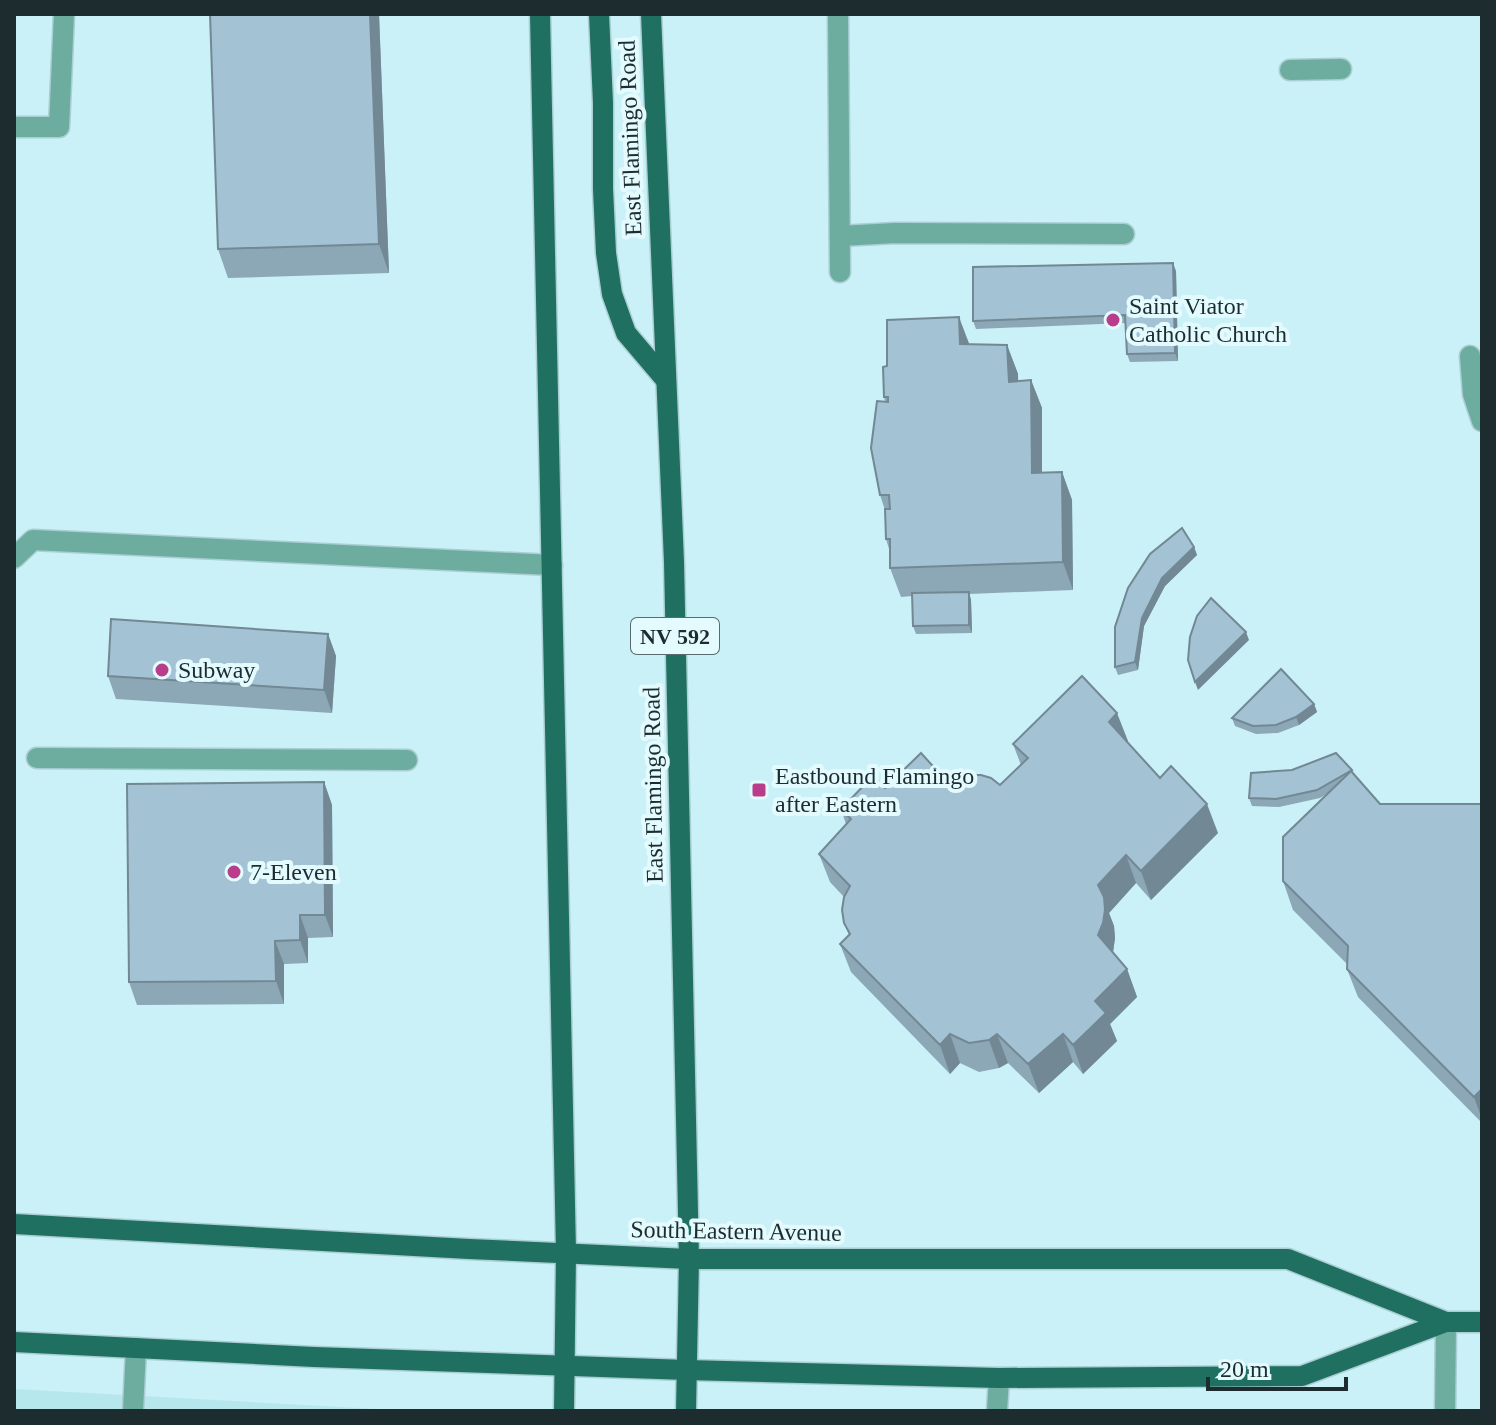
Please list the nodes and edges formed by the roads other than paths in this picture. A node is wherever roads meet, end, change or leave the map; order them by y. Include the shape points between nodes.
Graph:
1 (64, 14) edge
2 (540, 14) edge
3 (599, 14) edge
4 (651, 14) edge
5 (838, 14) edge
6 (1341, 69) dead end
7 (1290, 70) dead end
8 (14, 127) edge
9 (1124, 234) dead end
10 (840, 236) junction
11 (840, 272) dead end
12 (1470, 356) dead end
13 (665, 379) junction
14 (1482, 421) edge
15 (14, 558) edge
16 (552, 565) junction
17 (37, 758) dead end
18 (407, 760) dead end
19 (14, 1224) edge
20 (566, 1253) junction
21 (689, 1259) junction
22 (1446, 1322) junction
23 (1482, 1322) edge
24 (14, 1342) edge
25 (136, 1348) junction
26 (564, 1365) junction
27 (687, 1370) junction
28 (999, 1378) junction
29 (133, 1411) edge
30 (564, 1411) edge
31 (686, 1411) edge
32 (997, 1411) edge
33 (1445, 1411) edge

1 - 8 lane via 59,127
2 - 16 main road
3 - 13 main road via 603,189 612,294 626,333
4 - 13 main road, East Flamingo Road / NV 592
5 - 10 lane
6 - 7 lane
9 - 10 lane
10 - 11 lane
12 - 14 lane
13 - 21 main road, East Flamingo Road / NV 592 via 674,562
15 - 16 lane via 33,540
16 - 20 main road
17 - 18 lane
19 - 20 main road, South Eastern Avenue
20 - 21 main road, South Eastern Avenue
20 - 26 main road
21 - 22 main road, South Eastern Avenue via 1288,1259
21 - 27 main road, East Flamingo Road / NV 592
22 - 23 main road, South Eastern Avenue
22 - 28 main road, South Eastern Avenue via 1302,1376
22 - 33 lane
24 - 25 main road, South Eastern Avenue
25 - 26 main road, South Eastern Avenue
25 - 29 lane
26 - 27 main road, South Eastern Avenue
26 - 30 main road
27 - 28 main road, South Eastern Avenue
27 - 31 main road, East Flamingo Road / NV 592
28 - 32 lane

